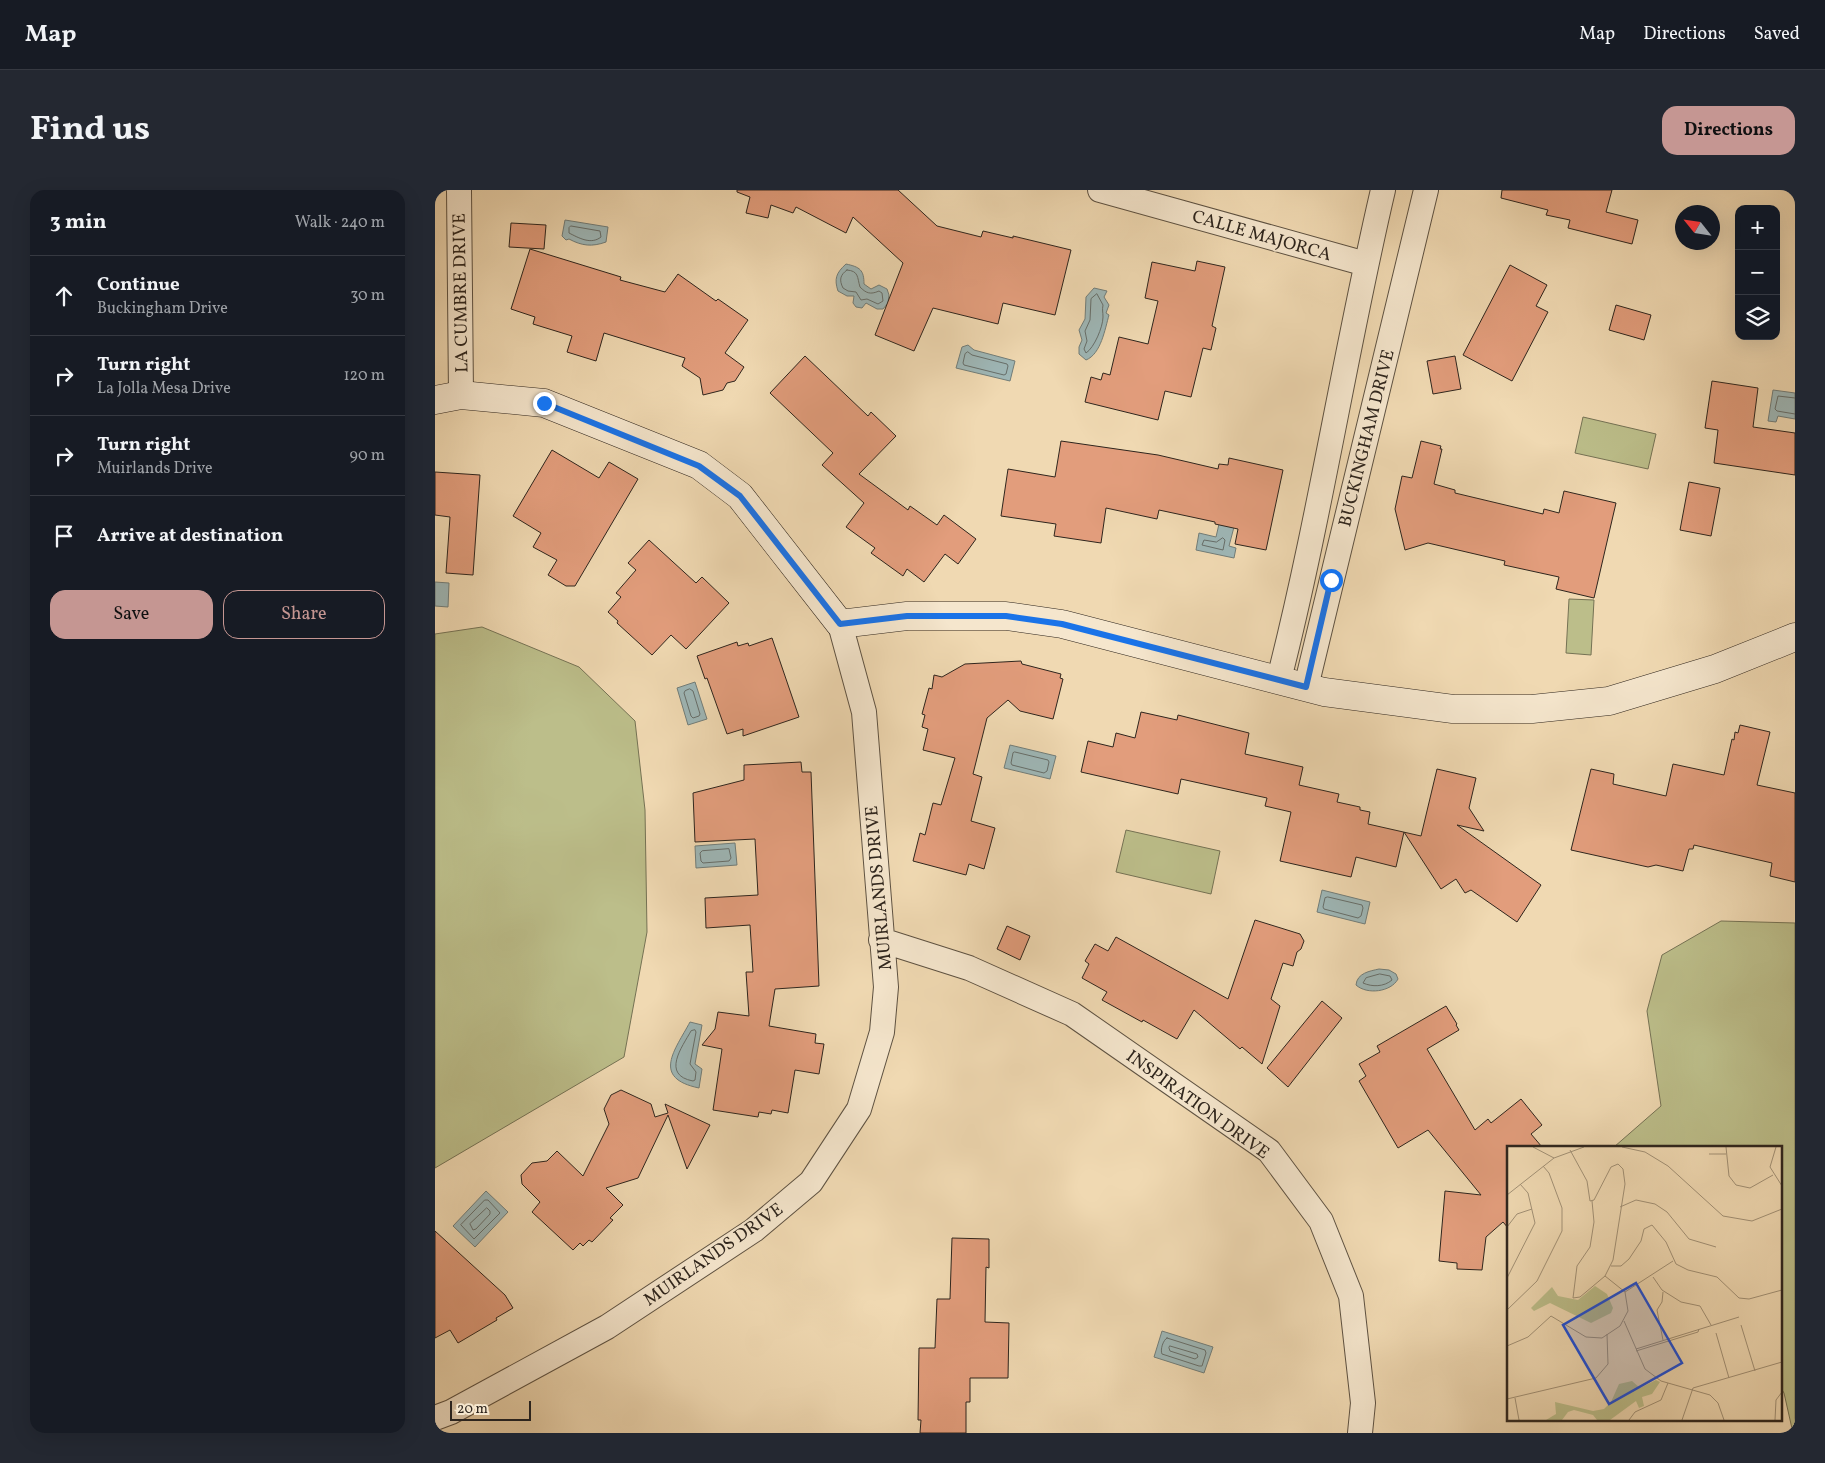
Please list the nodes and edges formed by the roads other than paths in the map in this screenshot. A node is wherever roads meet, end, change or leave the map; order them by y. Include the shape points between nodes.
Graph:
1 (459, 190) edge
2 (1101, 190) edge
3 (1383, 190) edge
4 (1426, 190) edge
5 (1366, 264) junction
6 (448, 398) edge
7 (840, 624) junction
8 (1795, 637) edge
9 (1279, 679) junction
10 (1306, 687) junction
11 (881, 940) junction
12 (435, 1418) edge
13 (1361, 1433) edge

1 - 6 street, LA CUMBRE DRIVE
2 - 5 street, CALLE MAJORCA
3 - 5 street, BUCKINGHAM DRIVE
4 - 10 street, BUCKINGHAM DRIVE
5 - 9 street, BUCKINGHAM DRIVE via 1298,603
6 - 7 street, MUIRLANDS DRIVE via 544,403 699,466 740,496
7 - 9 street via 907,616 1006,616 1062,624
7 - 11 street, MUIRLANDS DRIVE via 864,712
8 - 10 street via 1715,669 1609,701 1532,709 1453,709
9 - 10 street
11 - 12 street, MUIRLANDS DRIVE via 886,987 882,1032 859,1109 811,1182 754,1230 607,1327
11 - 13 street, INSPIRATION DRIVE via 969,968 1072,1014 1269,1151 1321,1221 1351,1296 1363,1404

